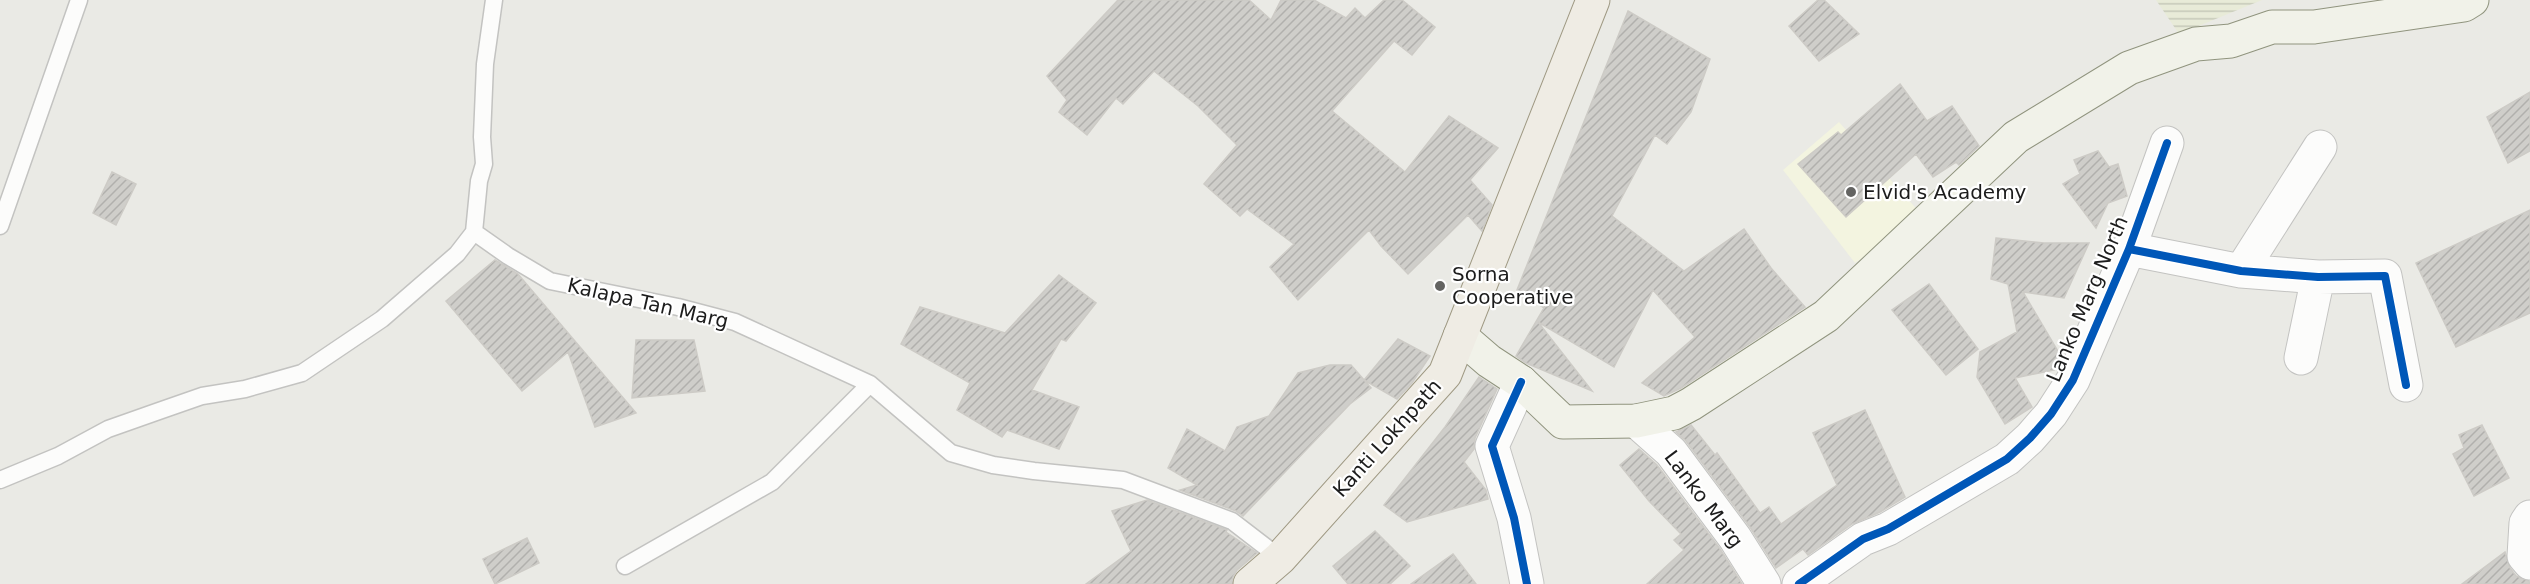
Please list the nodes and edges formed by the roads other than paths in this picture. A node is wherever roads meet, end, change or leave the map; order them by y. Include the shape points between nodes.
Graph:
1 (79, 0) edge
2 (495, 0) edge
3 (1593, 0) edge
4 (2472, 0) edge
5 (2167, 143) dead end
6 (2320, 147) dead end
7 (0, 226) edge
8 (474, 232) junction
9 (2129, 249) junction
10 (2241, 271) junction
11 (2318, 277) junction
12 (1460, 336) junction
13 (2301, 358) dead end
14 (1521, 382) junction
15 (870, 384) junction
16 (2406, 385) dead end
17 (1636, 421) junction
18 (0, 480) edge
19 (2530, 517) edge
20 (1280, 558) junction
21 (2530, 563) edge
22 (625, 566) dead end
23 (1250, 584) edge
24 (1527, 584) edge
25 (1764, 584) edge
26 (1799, 584) edge

1 - 7 lane
2 - 8 lane via 485,64 484,164
3 - 12 main road, Kanti Lokhpath
4 - 17 main road via 2464,5 2314,27 2272,27 2231,41 2196,44 2129,68 2016,137 1826,316 1682,409
5 - 9 street, Lanko Marg North
6 - 10 street
8 - 15 lane, Kalapa Tan Marg via 550,282 735,322
8 - 18 lane via 457,254 382,319 302,373 202,396 108,429 58,456
9 - 10 street
9 - 26 street, Lanko Marg North via 2073,380 2030,438 2007,459 1888,530 1863,540
10 - 11 street
11 - 13 street
11 - 16 street via 2385,276
12 - 14 main road
12 - 20 main road, Kanti Lokhpath via 1445,374
14 - 17 main road via 1563,423
14 - 24 street via 1492,446 1514,518
15 - 20 lane, Kalapa Tan Marg via 951,453 993,465 1123,480 1232,521
15 - 22 lane via 772,482
17 - 25 street, Lanko Marg via 1671,452
19 - 21 street via 2526,523 2524,556
20 - 23 main road, Kanti Lokhpath

